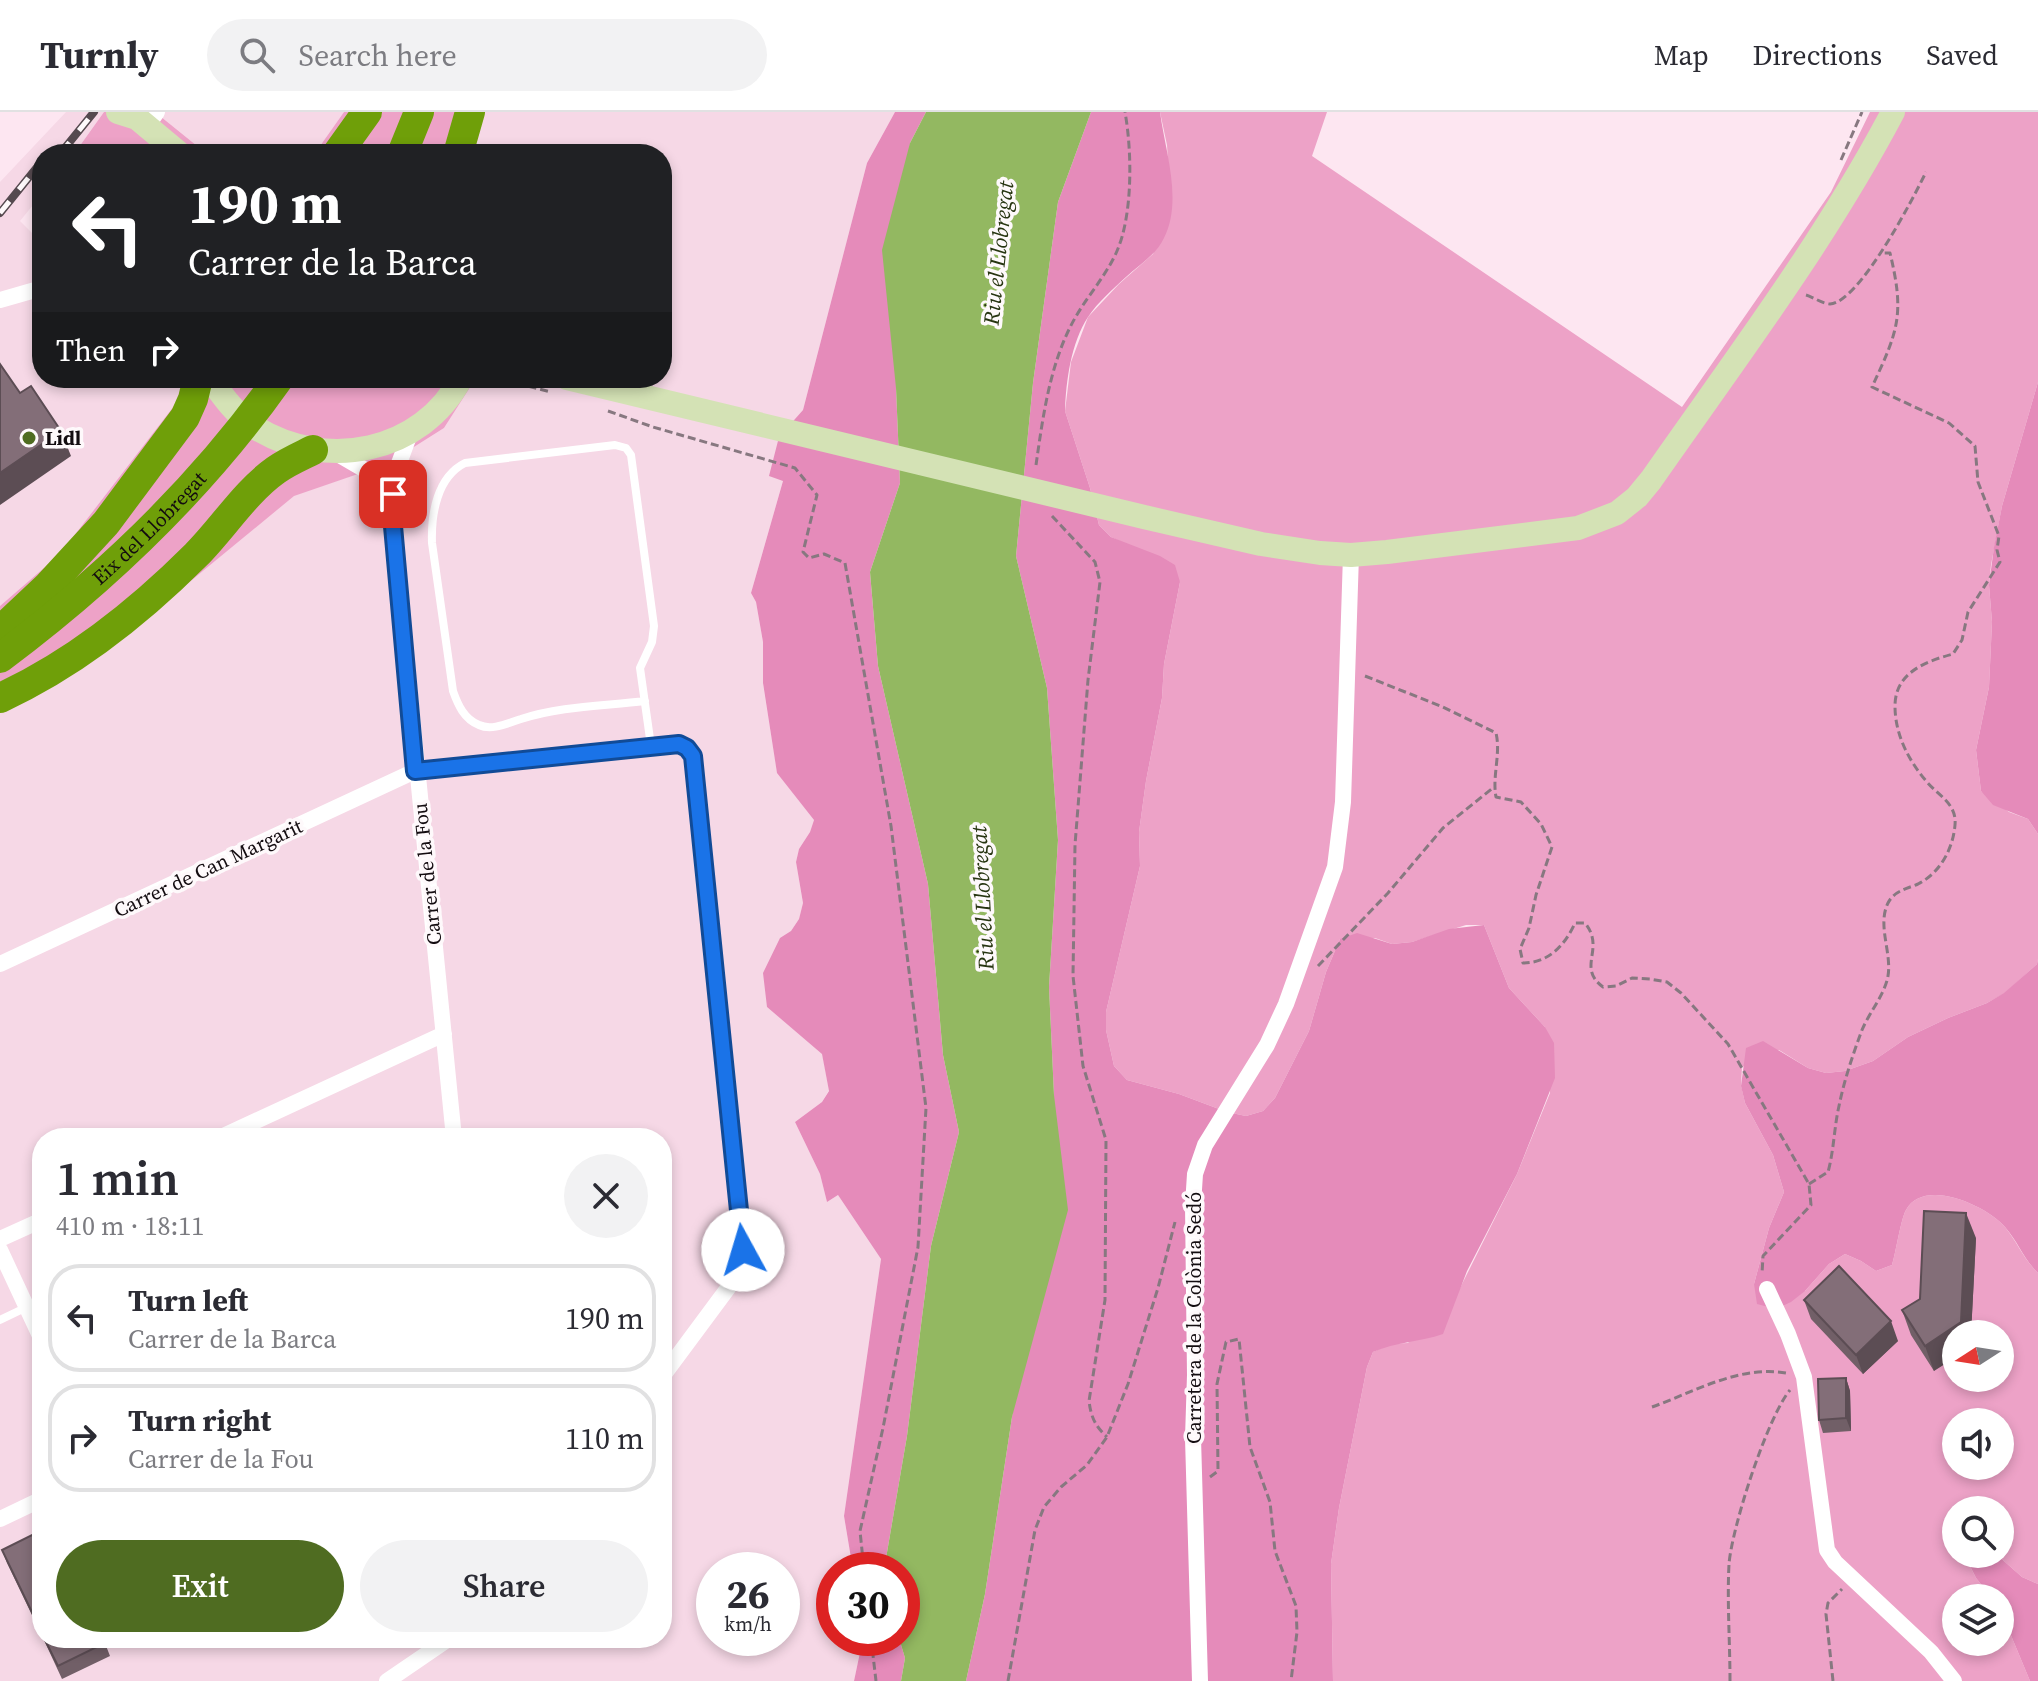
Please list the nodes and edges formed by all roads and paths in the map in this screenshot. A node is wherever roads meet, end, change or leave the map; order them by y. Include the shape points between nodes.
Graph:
1 (118, 112) edge
2 (367, 112) edge
3 (470, 112) edge
4 (1125, 112) edge
5 (1893, 112) edge
6 (152, 119) edge
7 (172, 144) edge
8 (344, 144) edge
9 (461, 144) edge
10 (1926, 172) dead end
11 (1880, 253) junction
12 (1783, 289) junction
13 (32, 291) edge
14 (0, 300) edge
15 (196, 388) edge
16 (217, 388) edge
17 (271, 388) edge
18 (455, 388) edge
19 (573, 388) edge
20 (608, 411) dead end
21 (411, 431) junction
22 (323, 451) junction
23 (1036, 465) dead end
24 (1050, 514) dead end
25 (392, 515) junction
26 (1351, 555) junction
27 (0, 631) edge
28 (0, 658) edge
29 (1347, 667) junction
30 (0, 698) edge
31 (645, 701) junction
32 (651, 746) junction
33 (415, 771) junction
34 (1494, 787) junction
35 (0, 964) edge
36 (1289, 995) junction
37 (444, 1034) junction
38 (241, 1128) edge
39 (453, 1128) edge
40 (1809, 1184) junction
41 (1178, 1209) dead end
42 (32, 1225) edge
43 (0, 1239) edge
44 (0, 1250) edge
45 (1767, 1289) joint
46 (27, 1307) junction
47 (32, 1318) edge
48 (0, 1320) edge
49 (672, 1364) edge
50 (1804, 1377) junction
51 (1652, 1407) dead end
52 (1107, 1437) junction
53 (1194, 1488) junction
54 (32, 1504) edge
55 (0, 1519) edge
56 (862, 1552) edge
57 (1855, 1581) junction
58 (435, 1648) edge
59 (873, 1656) edge
60 (387, 1681) edge
61 (876, 1681) edge
62 (1008, 1681) edge
63 (1200, 1681) edge
64 (1291, 1681) edge
65 (1730, 1681) edge
66 (1833, 1681) edge
67 (1954, 1681) edge

1 - 6 main road
2 - 8 highway
3 - 9 highway
4 - 23 path via 1131,169 1118,248 1075,318 1057,360
5 - 12 main road via 1870,157
6 - 7 main road
10 - 11 path
11 - 12 path via 1839,301 1828,304
11 - 40 path via 1890,253 1900,308 1896,332 1872,387 1949,423 1975,446 1978,482 1999,536 2000,562 1968,612 1953,654 1912,670 1895,698 1895,726 1911,760 1952,806 1953,841 1933,874 1895,893 1888,903 1888,977 1862,1030 1839,1103 1828,1172
12 - 26 main road via 1651,480 1617,513 1578,528
13 - 14 street
15 - 27 highway via 185,417 106,523
16 - 22 main road via 254,426 282,442
17 - 28 highway, Eix del Llobregat via 158,524
18 - 21 main road
19 - 26 main road via 1261,544
20 - 56 path via 795,468 817,495 803,552 809,558 824,554 845,563 891,826 926,1108 918,1247 860,1531
21 - 22 main road via 373,447
21 - 25 street, Carrer de la Fou via 395,474
22 - 25 street, Carrer de la Fou via 367,471
22 - 30 highway via 277,469 130,615 51,671
24 - 52 path via 1095,562 1100,582 1075,845 1073,976 1083,1066 1106,1140 1105,1300 1089,1401 1091,1418
25 - 33 street, Carrer de la Fou
26 - 29 street, Carretera de la Colònia Sedó
29 - 34 path via 1492,728 1498,743
29 - 36 street, Carretera de la Colònia Sedó via 1343,802 1335,867
31 - 31 lane via 640,668 654,626 626,448 615,445 465,463 452,469 431,521 458,706 480,726 493,727 536,714
31 - 32 lane
32 - 33 street, Carrer de Can Margarit
32 - 49 street, Carrer de Can Margarit via 679,744 693,756 743,1250 731,1284
33 - 35 street, Carrer de Can Margarit
33 - 37 street, Carrer de la Fou
34 - 36 path via 1443,828
34 - 40 path via 1496,797 1521,802 1552,847 1520,949 1523,963 1553,954 1575,923 1585,923 1595,944 1589,966 1597,983 1616,986 1632,978 1667,982 1728,1044
36 - 53 street, Carretera de la Colònia Sedó via 1267,1045 1205,1145 1195,1174
37 - 38 street
37 - 39 street, Carrer de la Fou
40 - 45 path via 1811,1205 1763,1256
41 - 52 path via 1154,1302
42 - 43 street
44 - 46 street
45 - 50 street
46 - 47 street
46 - 48 lane
50 - 51 path via 1774,1371 1744,1374
50 - 57 street via 1827,1550
50 - 65 path via 1780,1402 1768,1427 1729,1561
52 - 62 path via 1044,1507 1035,1530
53 - 63 street, Carretera de la Colònia Sedó
53 - 64 path via 1218,1471 1217,1384 1226,1342 1239,1339 1250,1447 1270,1502 1275,1551 1296,1606
54 - 55 street
57 - 66 path via 1828,1603
57 - 67 street via 1935,1655
58 - 60 street
59 - 61 path

